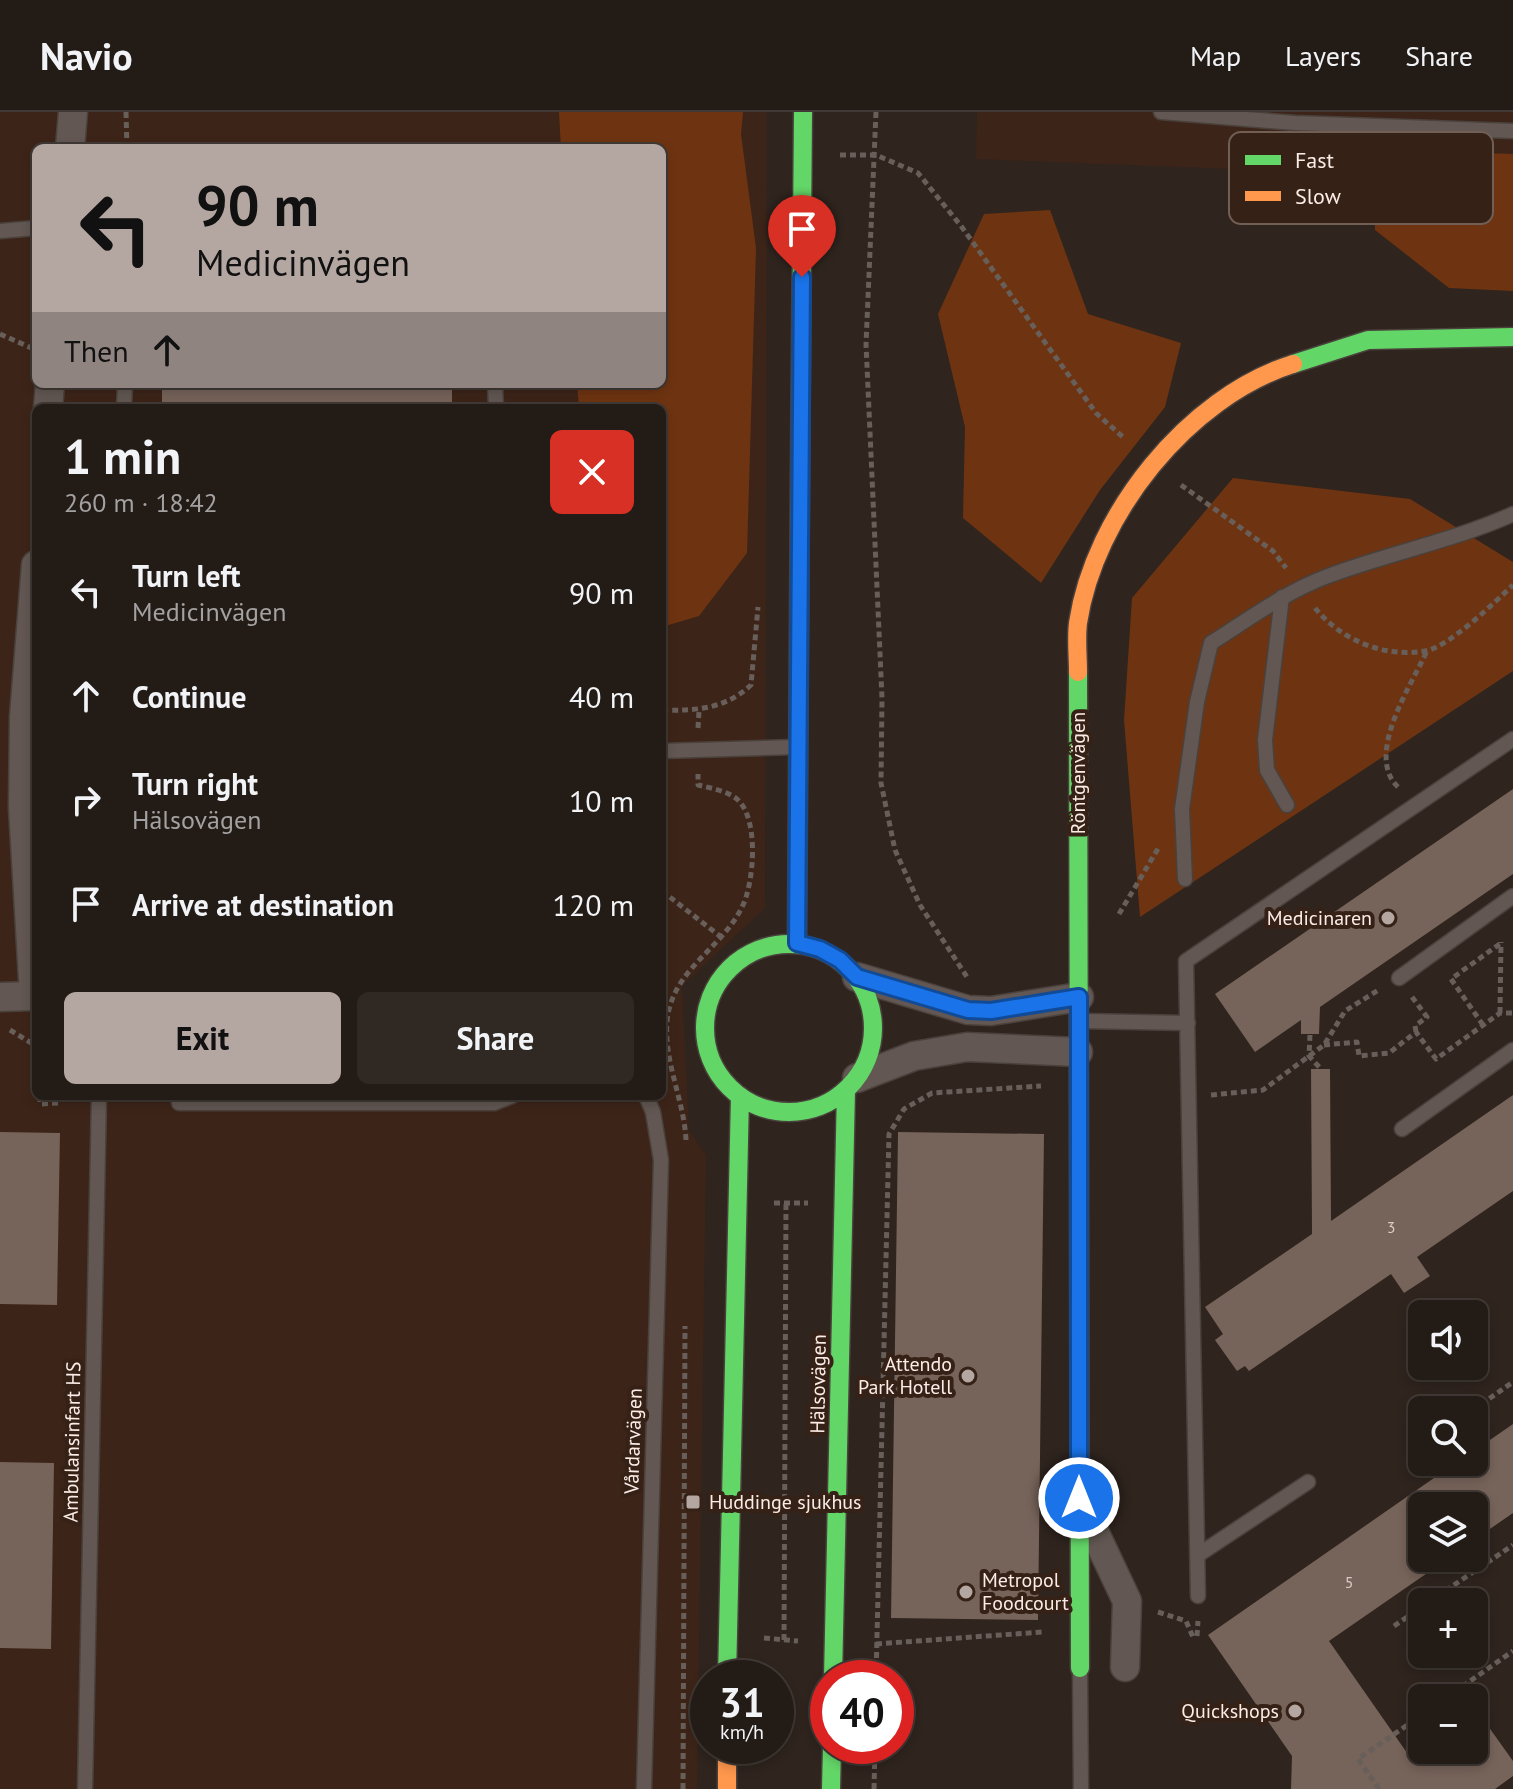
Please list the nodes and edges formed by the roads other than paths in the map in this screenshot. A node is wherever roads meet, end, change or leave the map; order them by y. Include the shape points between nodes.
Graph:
1 (73, 112) edge
2 (803, 112) edge
3 (1161, 112) edge
4 (1513, 131) edge
5 (70, 144) edge
6 (32, 228) edge
7 (0, 231) edge
8 (1513, 337) edge
9 (1513, 514) edge
10 (1282, 597) junction
11 (32, 666) edge
12 (30, 717) edge
13 (1513, 739) edge
14 (800, 747) junction
15 (666, 751) edge
16 (1287, 805) dead end
17 (30, 806) edge
18 (1185, 879) dead end
19 (32, 882) edge
20 (1507, 900) edge
21 (797, 943) junction
22 (857, 977) junction
23 (1399, 978) road end
24 (32, 996) edge
25 (0, 997) edge
26 (1079, 1009) junction
27 (1188, 1023) junction
28 (1513, 1050) edge
29 (1078, 1052) junction
30 (852, 1084) junction
31 (740, 1096) junction
32 (99, 1100) edge
33 (502, 1100) edge
34 (648, 1100) edge
35 (179, 1103) dead end
36 (1402, 1129) dead end
37 (1308, 1482) dead end
38 (1079, 1498) junction
39 (1198, 1555) junction
40 (1198, 1596) dead end
41 (727, 1660) edge
42 (834, 1660) edge
43 (1125, 1667) dead end
44 (1080, 1668) joint
45 (727, 1764) edge
46 (832, 1764) edge
47 (85, 1789) edge
48 (644, 1789) edge
49 (727, 1789) edge
50 (831, 1789) edge
51 (1081, 1789) edge

1 - 5 street
2 - 14 street
3 - 4 lane
6 - 7 lane
8 - 26 street, Röntgenvägen via 1368,340 1280,368 1206,409 1153,464 1102,541 1078,623
9 - 10 lane via 1326,576
10 - 16 lane via 1265,740 1267,770
10 - 18 lane via 1211,643 1182,809
11 - 12 street
12 - 17 street
13 - 27 lane via 1186,961
14 - 15 lane
14 - 21 street
17 - 19 street
20 - 23 lane
21 - 22 street via 840,960
21 - 31 street via 773,945 739,960 715,987 706,1010 710,1057
22 - 26 street via 968,1010
22 - 30 street via 870,1001 874,1028 870,1054
24 - 25 street
26 - 27 lane
26 - 29 street, Röntgenvägen
27 - 39 lane
28 - 36 lane
29 - 30 street via 967,1047 914,1056
29 - 38 street, Röntgenvägen
30 - 31 street via 828,1103 806,1111 760,1107
30 - 42 street, Hälsovägen via 844,1204
31 - 41 street
32 - 47 lane, Ambulansinfart HS
33 - 35 lane
34 - 48 lane, Vårdarvägen via 661,1160
37 - 39 lane
38 - 43 street, Röntgenvägen via 1127,1601
38 - 44 street, Röntgenvägen
39 - 40 lane
44 - 51 lane
45 - 49 street
46 - 50 street

